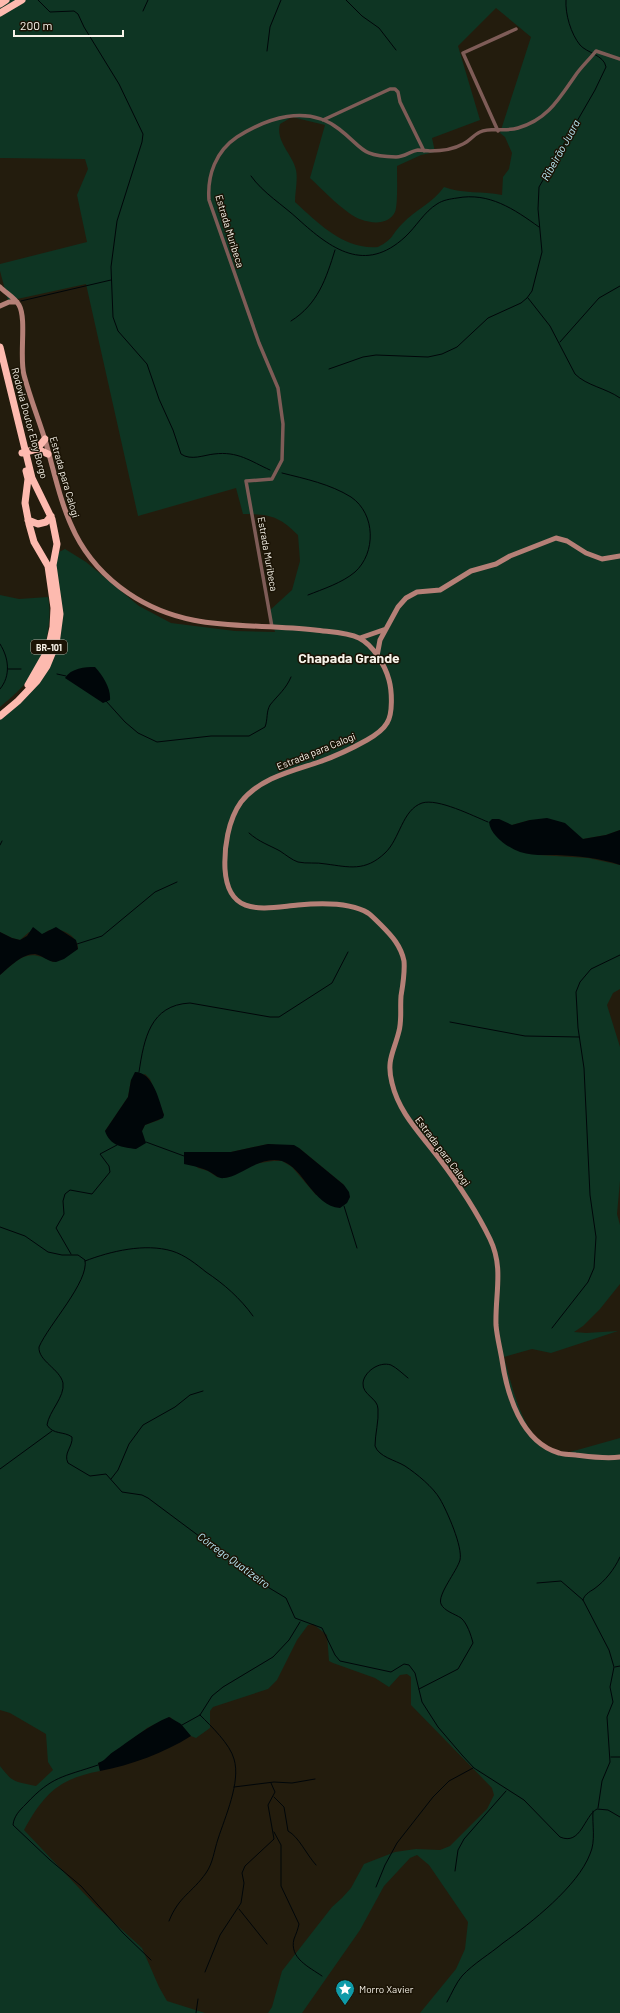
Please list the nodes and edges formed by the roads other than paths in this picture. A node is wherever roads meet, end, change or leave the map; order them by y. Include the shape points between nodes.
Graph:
1 (6, 0) edge
2 (22, 0) edge
3 (0, 4) edge
4 (0, 13) edge
5 (516, 29) dead end
6 (620, 58) edge
7 (323, 120) junction
8 (498, 130) junction
9 (424, 151) junction
10 (0, 287) edge
11 (17, 302) junction
12 (0, 306) edge
13 (0, 347) edge
14 (0, 366) edge
15 (45, 439) junction
16 (36, 449) junction
17 (24, 453) junction
18 (48, 454) junction
19 (51, 516) junction
20 (28, 520) junction
21 (620, 556) edge
22 (272, 627) junction
23 (386, 629) junction
24 (360, 638) junction
25 (377, 656) junction
26 (0, 711) edge
27 (0, 716) edge
28 (620, 1457) edge

1 - 3 highway
2 - 4 highway
5 - 8 street via 463,53
6 - 8 street, Estrada Muribeca via 596,50 555,105 544,115 523,127
7 - 9 street, Estrada Muribeca via 372,155 401,157 419,150
7 - 9 street via 395,89
7 - 22 street, Estrada Muribeca via 290,115 250,129 224,148 212,169 208,189 212,210 235,276 278,388 283,424 282,460 272,479 246,481
8 - 9 street, Estrada Muribeca via 482,131 466,143 452,148
10 - 11 street
11 - 12 street via 8,302
11 - 15 street, Estrada para Calogi via 22,316 24,374
13 - 17 highway, Rodovia Doutor Eloy Borgo / BR-101
14 - 17 highway, BR-101
15 - 16 highway
15 - 18 street, Estrada para Calogi
16 - 17 highway
16 - 18 highway
17 - 19 highway, Rodovia Doutor Eloy Borgo / BR-101 via 32,478
17 - 20 highway, BR-101 via 28,479 25,502
18 - 22 street, Estrada para Calogi via 61,504 71,527 93,562 127,593 152,608 173,616 200,622
19 - 20 highway via 46,522 38,524
19 - 27 highway, Rodovia Doutor Eloy Borgo / BR-101 via 57,544 53,565 58,597 56,644 47,666 33,685
20 - 26 highway, BR-101 via 34,542 48,566 53,594 53,627 46,654 31,681
21 - 23 street via 602,559 556,538 496,564 471,571 440,590 417,592 406,598 398,607
22 - 24 street, Estrada para Calogi via 308,629
23 - 24 street
23 - 25 street via 380,640
24 - 25 street, Estrada para Calogi
25 - 28 street, Estrada para Calogi via 390,681 389,721 375,736 351,749 287,772 253,791 241,802 233,817 227,839 225,871 229,888 236,900 250,908 302,905 351,907 369,913 394,938 402,953 405,971 400,1030 390,1057 391,1080 410,1124 438,1156 466,1198 499,1259 496,1328 505,1379 518,1416 536,1439 556,1453 605,1459

